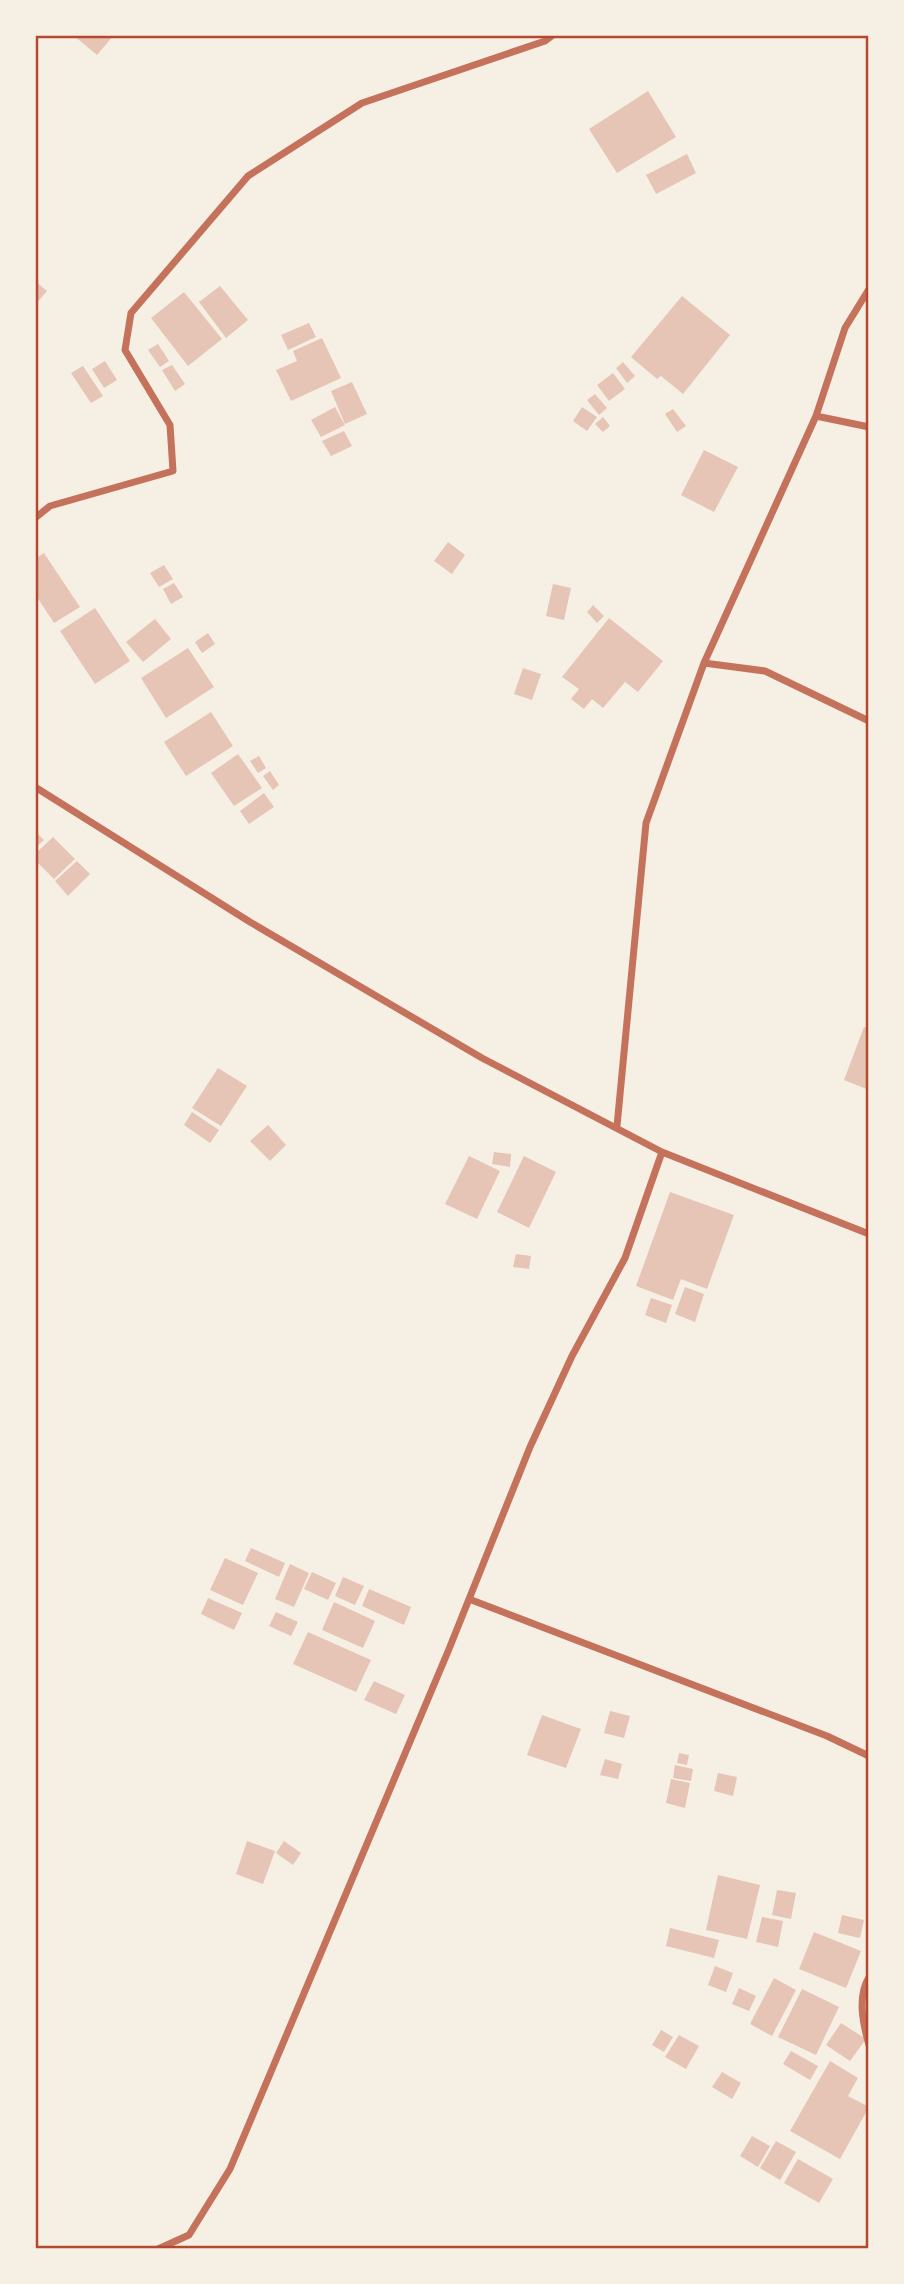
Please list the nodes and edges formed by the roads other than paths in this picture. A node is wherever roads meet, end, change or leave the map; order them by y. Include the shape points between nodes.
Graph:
1 (553, 35) edge
2 (869, 289) edge
3 (816, 416) junction
4 (869, 427) edge
5 (35, 518) edge
6 (704, 663) junction
7 (869, 720) edge
8 (35, 787) edge
9 (617, 1126) junction
10 (662, 1152) junction
11 (869, 1234) edge
12 (469, 1599) junction
13 (869, 1756) edge
14 (869, 1977) edge
15 (869, 2045) edge
16 (158, 2249) edge

1 - 5 street via 362,103 248,176 131,313 125,350 170,425 173,471 50,506
2 - 3 street via 845,328
3 - 4 street
3 - 6 street
6 - 7 street via 765,671
6 - 9 street via 646,823
8 - 9 street via 250,922 482,1058
9 - 10 street
10 - 11 street
10 - 12 street via 625,1258 530,1447
12 - 13 street
12 - 16 street via 230,2169 189,2235
14 - 15 street via 863,1988 863,2026

